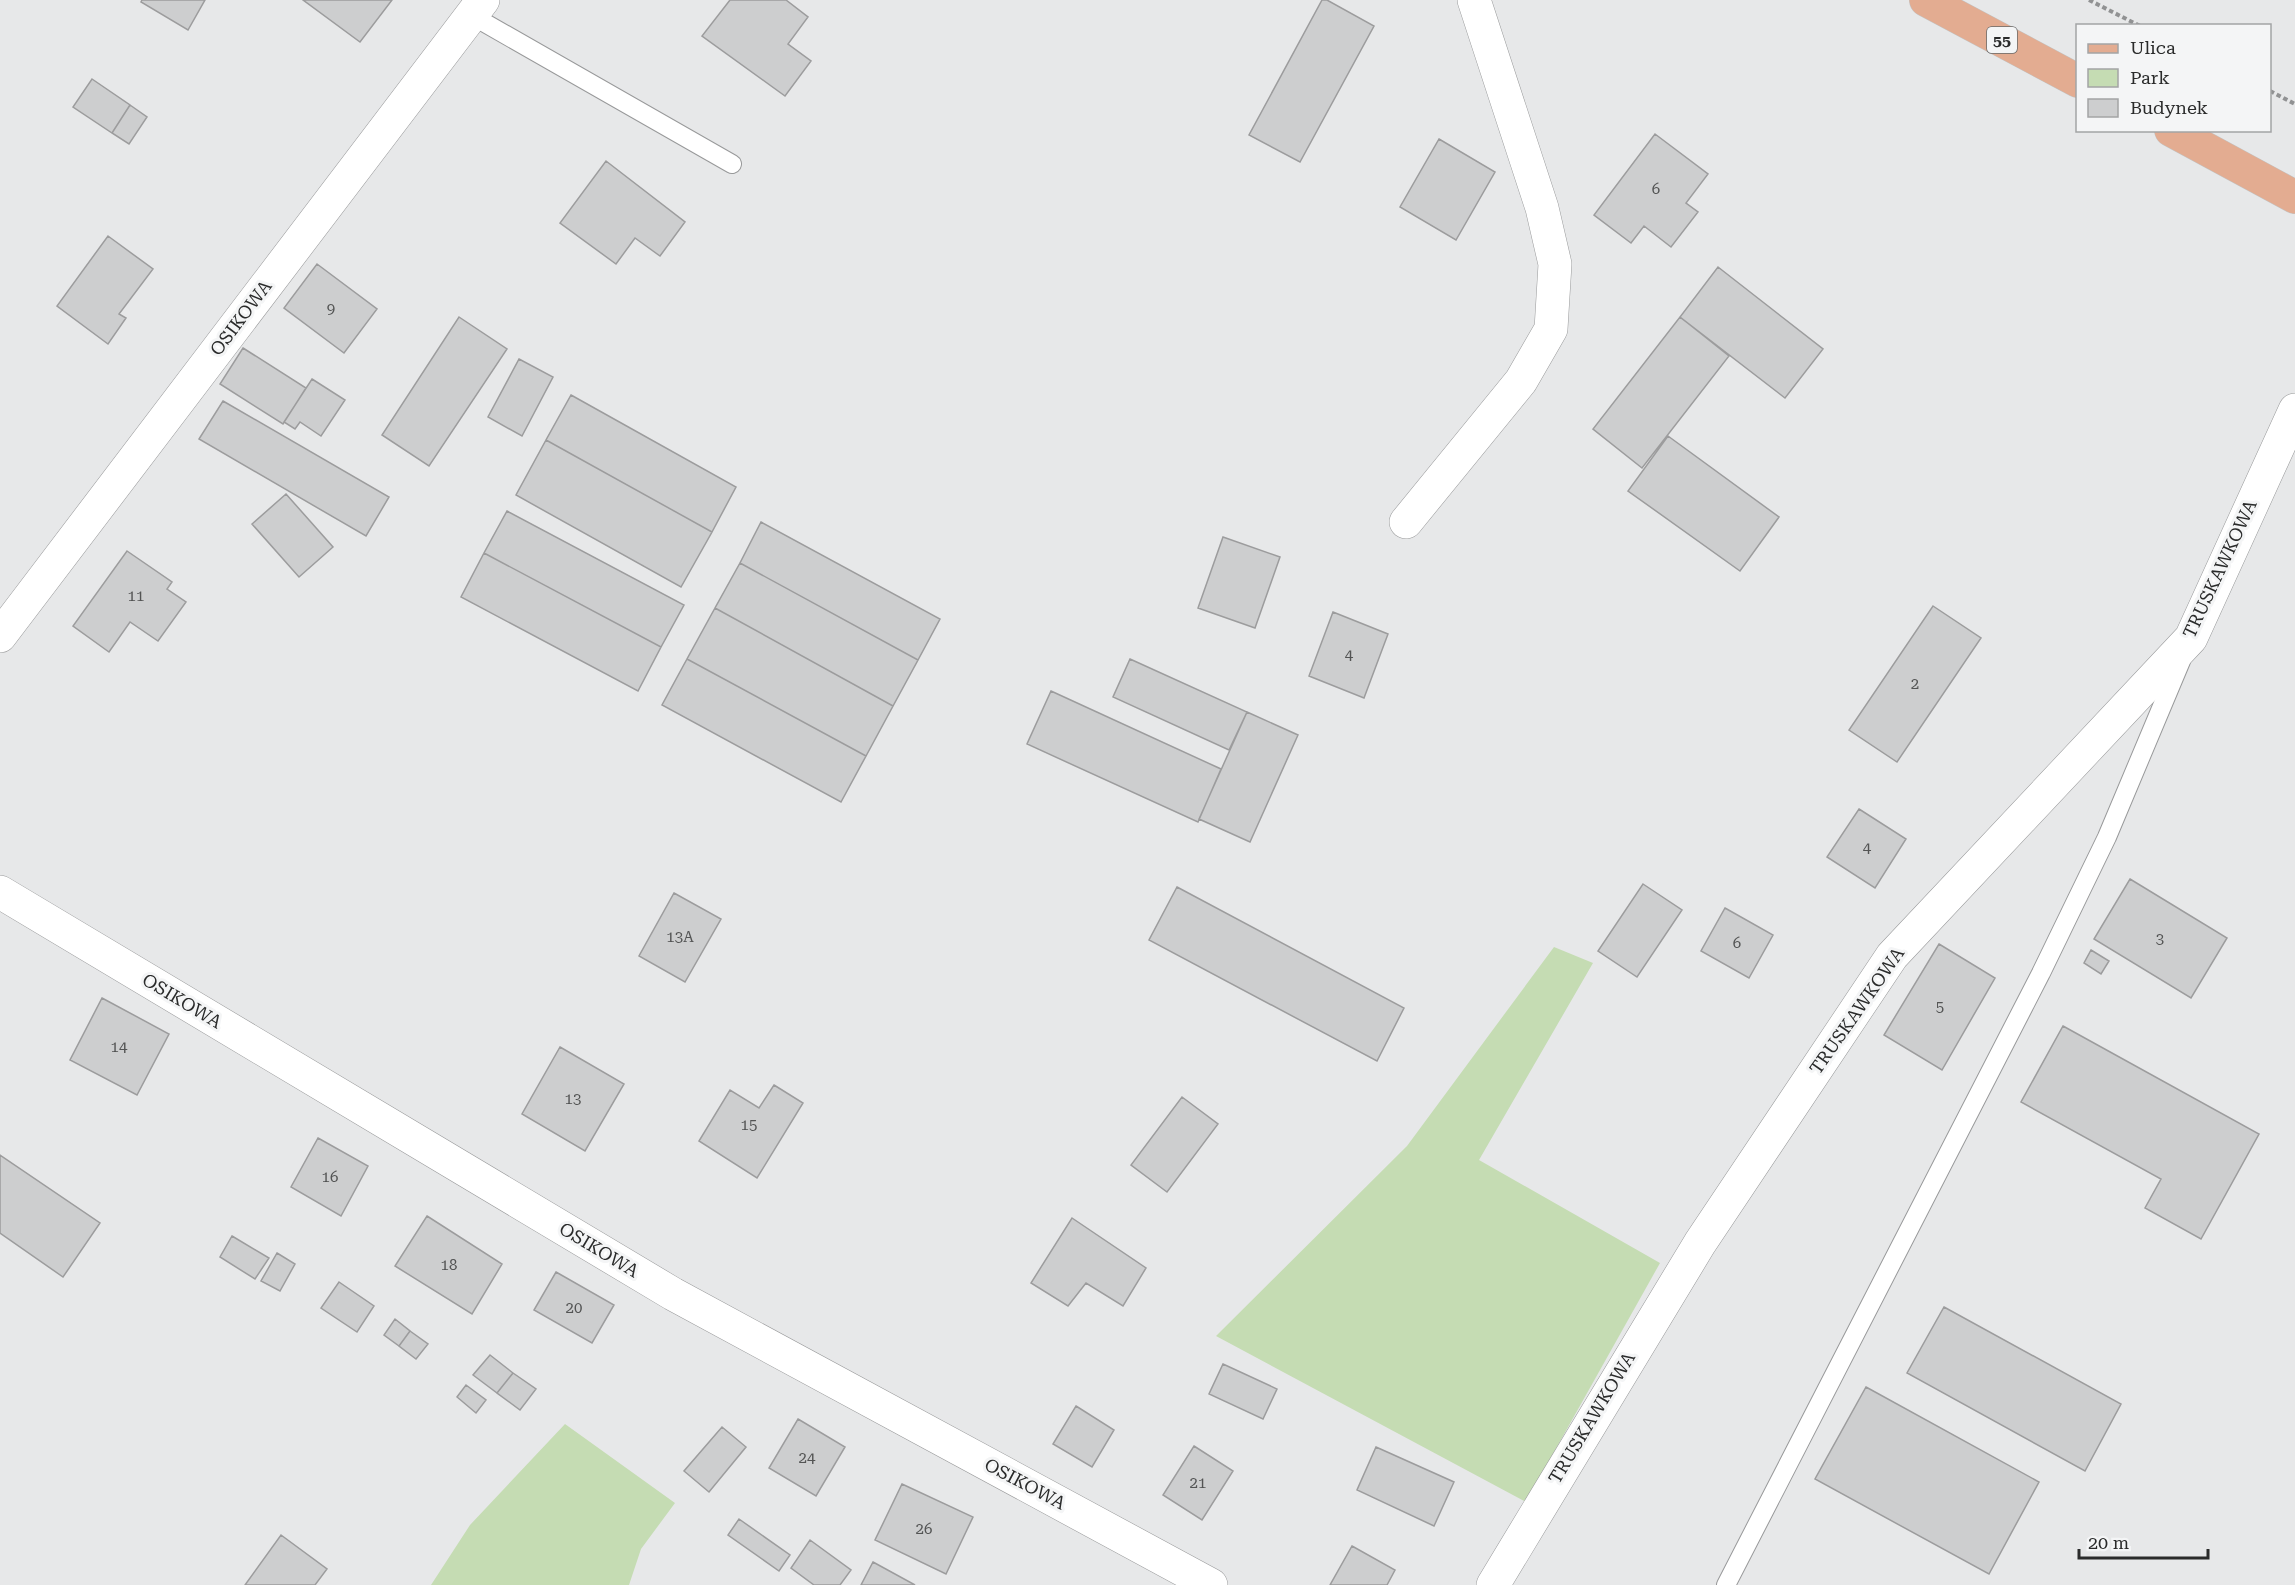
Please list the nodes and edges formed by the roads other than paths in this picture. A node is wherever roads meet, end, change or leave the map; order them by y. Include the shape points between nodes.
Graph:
1 (1474, 0) edge
2 (1926, 0) edge
3 (477, 8) edge
4 (2076, 80) edge
5 (2175, 132) edge
6 (732, 164) dead end
7 (2295, 197) edge
8 (2295, 410) edge
9 (1406, 522) dead end
10 (0, 636) edge
11 (2191, 638) junction
12 (0, 892) edge
13 (1211, 1585) edge
14 (1493, 1585) edge
15 (1726, 1585) edge

1 - 9 street via 1555,264 1551,330 1521,381
2 - 4 main road, 55
3 - 6 lane
3 - 10 street, OSIKOWA
5 - 7 main road
8 - 11 street, TRUSKAWKOWA
11 - 14 street, TRUSKAWKOWA via 1892,956 1700,1243
11 - 15 lane via 2107,837 2046,963
12 - 13 street, OSIKOWA via 673,1294

